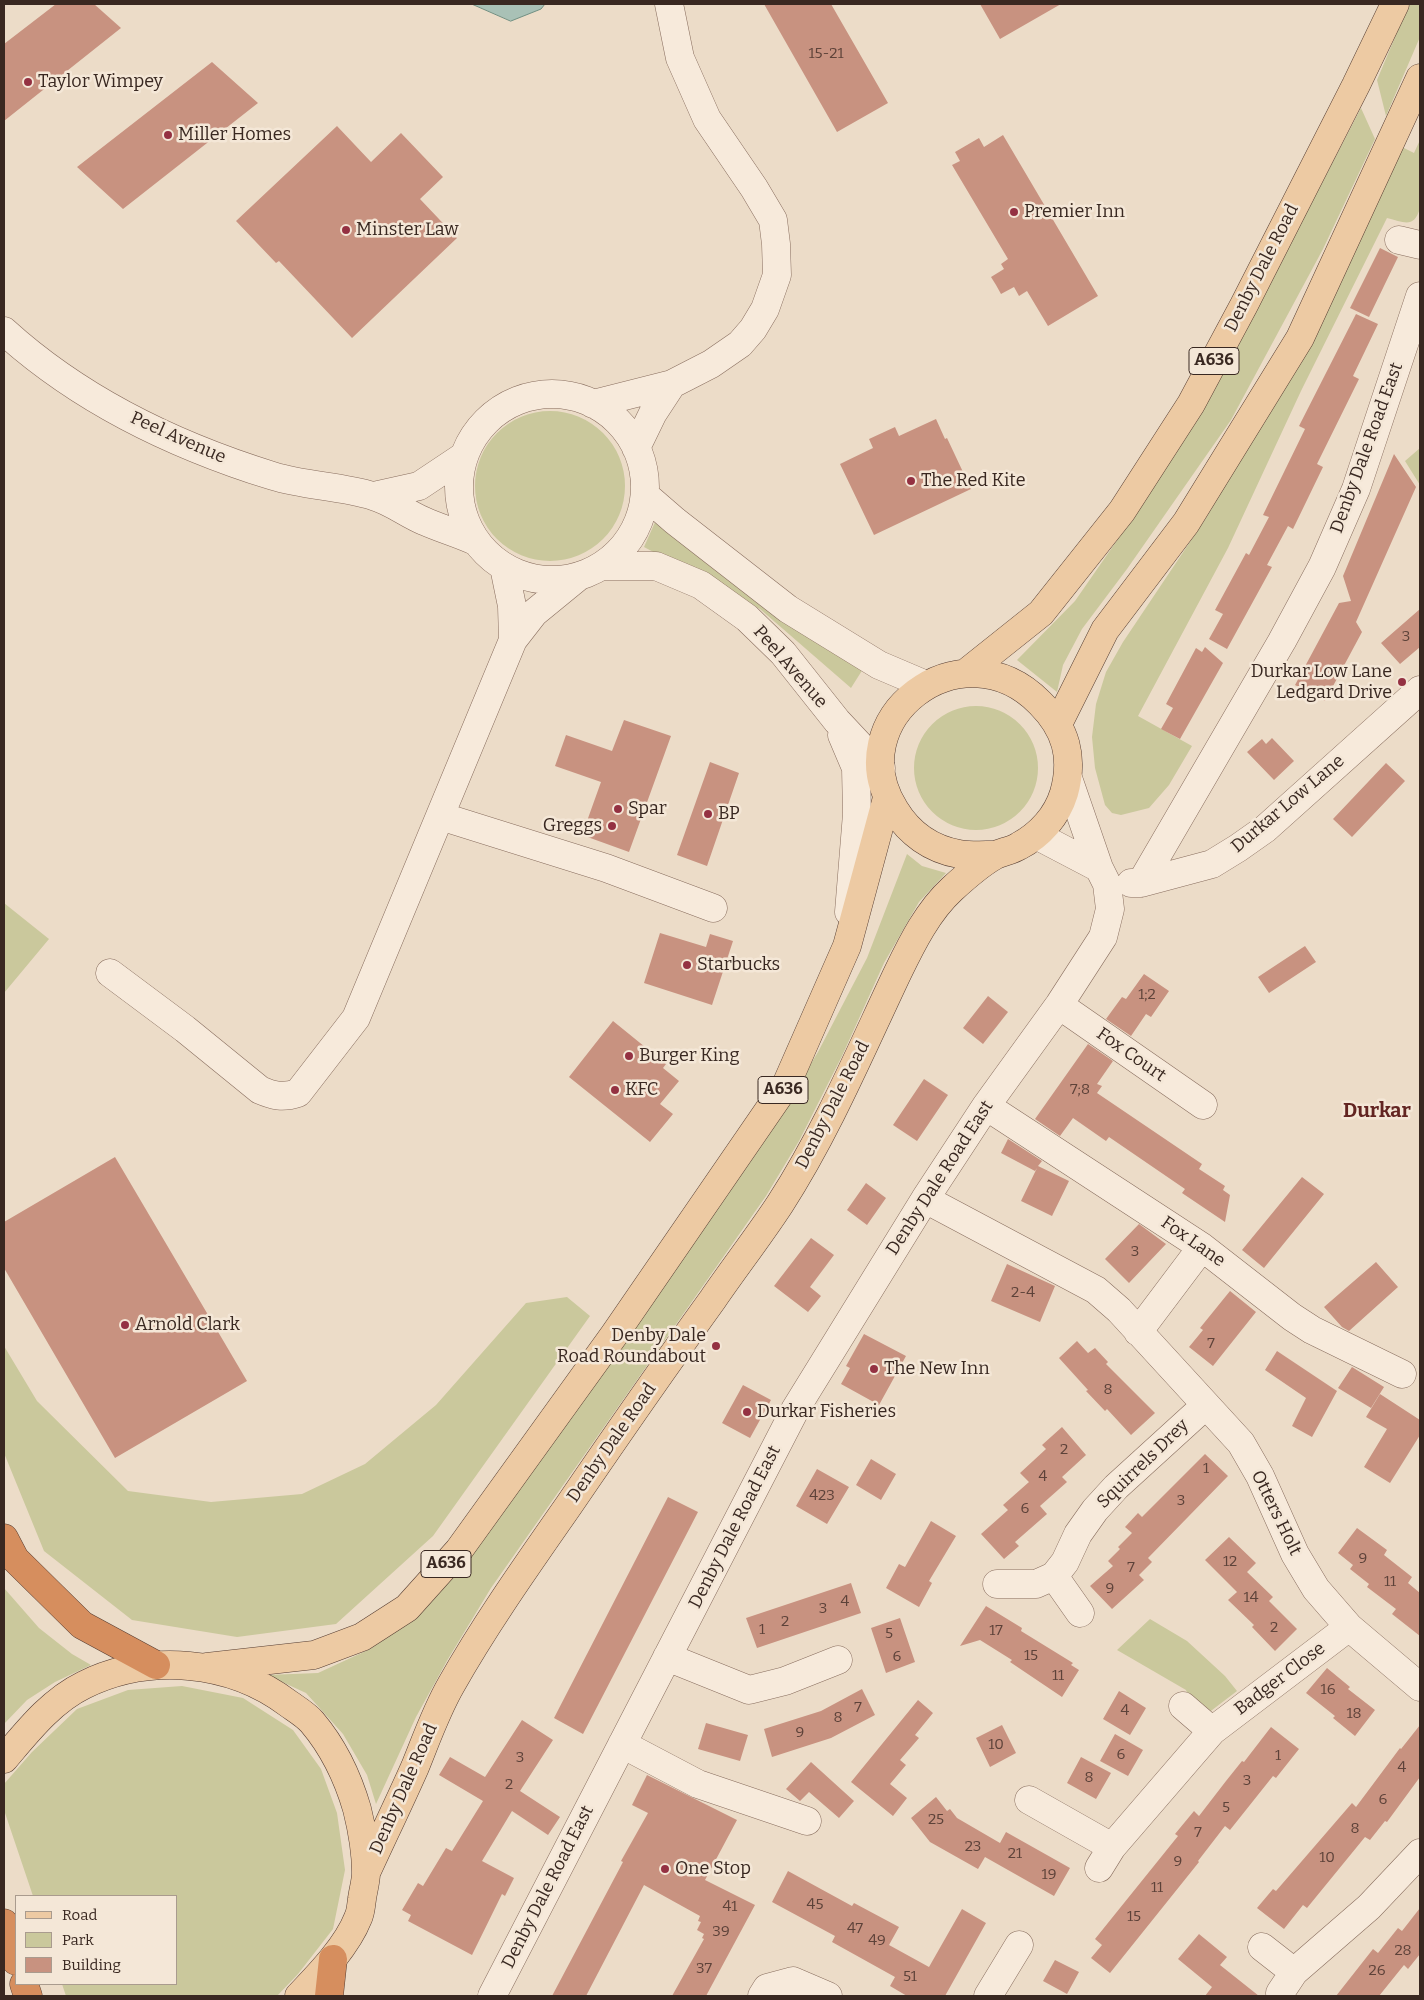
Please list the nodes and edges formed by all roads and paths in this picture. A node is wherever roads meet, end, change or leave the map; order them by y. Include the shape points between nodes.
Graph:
1 (669, 4) edge
2 (1394, 4) edge
3 (1420, 78) edge
4 (1420, 296) edge
5 (4, 332) edge
6 (672, 384) junction
7 (593, 404) junction
8 (636, 448) junction
9 (464, 456) junction
10 (644, 495) junction
11 (374, 496) junction
12 (477, 542) junction
13 (504, 567) junction
14 (589, 571) junction
15 (513, 640) junction
16 (967, 672) junction
17 (926, 685) junction
18 (1420, 690) edge
19 (836, 722) junction
20 (1058, 724) junction
21 (880, 768) junction
22 (1068, 778) junction
23 (887, 798) junction
24 (440, 816) junction
25 (1036, 835) junction
26 (995, 855) junction
27 (1103, 876) junction
28 (1141, 883) junction
29 (713, 908) dead end
30 (847, 946) junction
31 (110, 974) dead end
32 (1059, 1005) junction
33 (1203, 1105) dead end
34 (986, 1106) junction
35 (924, 1199) junction
36 (1202, 1248) junction
37 (1138, 1332) junction
38 (1402, 1374) dead end
39 (1206, 1405) junction
40 (4, 1538) edge
41 (1054, 1576) junction
42 (997, 1584) dead end
43 (1080, 1613) dead end
44 (1349, 1627) junction
45 (667, 1657) junction
46 (838, 1660) dead end
47 (156, 1664) junction
48 (206, 1667) junction
49 (1420, 1687) edge
50 (1183, 1706) dead end
51 (1212, 1731) junction
52 (622, 1744) junction
53 (4, 1759) edge
54 (1029, 1800) dead end
55 (807, 1820) dead end
56 (1420, 1853) edge
57 (366, 1873) junction
58 (4, 1923) edge
59 (1019, 1945) dead end
60 (1262, 1947) dead end
61 (15, 1958) edge
62 (333, 1959) junction
63 (300, 1996) edge
64 (329, 1996) edge
65 (492, 1996) edge
66 (762, 1996) edge
67 (828, 1996) edge
68 (988, 1996) edge

1 - 6 street via 680,58 707,118 773,220 777,275 766,309 740,344 711,364
2 - 16 main road, Denby Dale Road / A636 via 1191,404 1122,511 1041,613
3 - 20 main road via 1300,338 1186,523 1105,630
4 - 28 street, Denby Dale Road East via 1356,489 1322,567
5 - 11 street, Peel Avenue via 63,377 119,412 167,436 275,477
6 - 7 street
6 - 8 street
7 - 8 street via 618,422
7 - 9 street via 578,398 547,395 517,402 485,424
8 - 10 street via 643,471
9 - 11 street, Peel Avenue via 419,486
9 - 12 street via 460,471 460,501 466,523
10 - 14 street via 631,536 618,552
10 - 17 street, Peel Avenue via 788,609 879,664
11 - 12 street, Peel Avenue via 425,522
12 - 13 street, Peel Avenue
13 - 14 street, Peel Avenue via 540,580 565,580
13 - 15 street via 512,606
14 - 15 street via 534,613
14 - 19 street, Peel Avenue via 656,566 701,585 747,618 783,653
15 - 24 street
16 - 17 main road, Denby Dale Road via 946,676
16 - 20 main road, Denby Dale Road via 993,675 1018,684
17 - 21 main road, Denby Dale Road via 906,700 892,720 883,743
18 - 28 street, Durkar Low Lane via 1265,828 1238,848 1212,864
19 - 21 street, Peel Avenue
19 - 30 street via 856,768 857,814
20 - 22 main road, Denby Dale Road via 1068,755
21 - 23 main road, Denby Dale Road
22 - 25 main road, Denby Dale Road via 1062,799 1051,819
22 - 27 street, Denby Dale Road East
23 - 26 main road, Denby Dale Road via 904,825 929,844 958,854
23 - 30 main road, Denby Dale Road / A636
24 - 29 street via 606,868
24 - 31 street via 356,1018 298,1093 284,1097 260,1090
25 - 26 main road, Denby Dale Road via 1017,848
25 - 27 street
26 - 57 main road, Denby Dale Road / A636 via 952,889 933,909 902,964 832,1114 781,1203 505,1597 449,1689
27 - 28 street, Durkar Low Lane
27 - 32 street, Denby Dale Road East via 1110,909 1103,937
30 - 48 main road, Denby Dale Road / A636 via 786,1085 614,1335 452,1557 407,1608 362,1637 314,1655
32 - 33 street, Fox Court
32 - 34 street, Denby Dale Road East
34 - 35 street, Denby Dale Road East
34 - 36 street, Fox Lane
35 - 37 street, Otters Holt via 1096,1290 1120,1310
35 - 45 street, Denby Dale Road East via 796,1408
36 - 37 street
36 - 38 street, Fox Lane via 1312,1330
37 - 39 street, Otters Holt
39 - 41 street, Squirrels Drey via 1095,1510
39 - 44 street, Otters Holt via 1241,1443 1260,1476 1295,1554 1316,1589
40 - 47 highway via 15,1560 82,1625
41 - 42 street via 1036,1584
41 - 43 street
44 - 49 street, Otters Holt
44 - 51 street, Badger Close
45 - 46 street via 749,1690 785,1681
45 - 52 street, Denby Dale Road East
47 - 48 main road
47 - 53 main road via 111,1674 84,1685 38,1720
48 - 57 main road via 275,1693 311,1720 334,1752 351,1788 361,1824
50 - 51 street
51 - 54 street, Badger Close via 1105,1858
52 - 55 street via 698,1784
52 - 65 street, Denby Dale Road East
56 - 60 street via 1287,1983
57 - 62 main road via 359,1917
58 - 61 highway
59 - 68 street
62 - 63 main road
62 - 64 highway
66 - 67 street via 767,1988 793,1981

